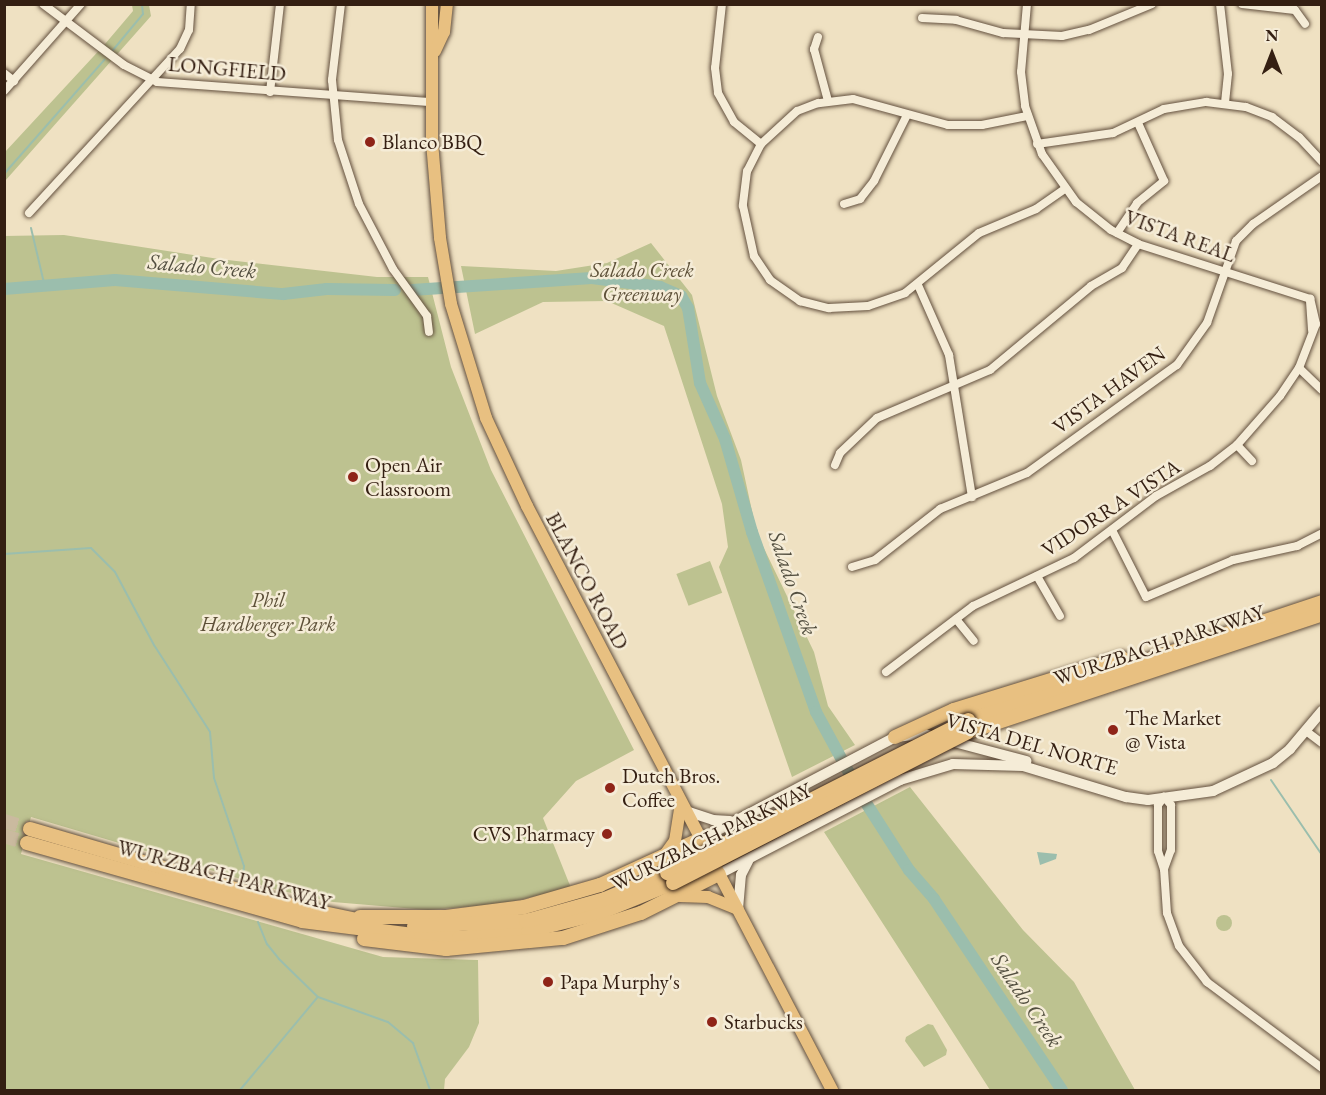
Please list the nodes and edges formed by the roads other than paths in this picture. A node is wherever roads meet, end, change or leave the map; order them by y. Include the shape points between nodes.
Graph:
1 (43, 4) edge
2 (81, 4) edge
3 (191, 4) edge
4 (280, 4) edge
5 (341, 4) edge
6 (432, 4) edge
7 (447, 4) edge
8 (722, 4) edge
9 (1027, 4) edge
10 (1152, 4) edge
11 (1220, 4) edge
12 (1242, 4) edge
13 (922, 18) dead end
14 (68, 23) junction
15 (1305, 24) dead end
16 (1023, 35) junction
17 (818, 37) dead end
18 (435, 51) junction
19 (4, 73) edge
20 (151, 80) junction
21 (15, 81) junction
22 (4, 91) edge
23 (270, 92) junction
24 (332, 95) junction
25 (828, 101) junction
26 (432, 102) junction
27 (1226, 103) junction
28 (907, 116) junction
29 (1027, 116) junction
30 (1138, 123) junction
31 (761, 144) junction
32 (1037, 144) junction
33 (1322, 162) edge
34 (1322, 176) edge
35 (1065, 189) junction
36 (844, 204) dead end
37 (29, 213) dead end
38 (1117, 233) junction
39 (1138, 244) junction
40 (1223, 271) junction
41 (918, 285) junction
42 (1310, 299) joint
43 (429, 332) dead end
44 (1299, 368) junction
45 (955, 386) junction
46 (1322, 390) edge
47 (1237, 445) junction
48 (1252, 461) dead end
49 (835, 465) dead end
50 (972, 496) junction
51 (1112, 530) junction
52 (1322, 533) edge
53 (852, 567) dead end
54 (1037, 576) junction
55 (1322, 602) edge
56 (1322, 614) edge
57 (1060, 616) dead end
58 (956, 619) junction
59 (1322, 623) edge
60 (1206, 640) junction
61 (974, 641) dead end
62 (1177, 660) junction
63 (886, 672) dead end
64 (1322, 711) edge
65 (1318, 725) edge
66 (968, 726) junction
67 (1306, 731) junction
68 (889, 740) junction
69 (1322, 743) edge
70 (1161, 797) junction
71 (684, 806) junction
72 (736, 819) junction
73 (701, 838) junction
74 (664, 856) junction
75 (752, 858) junction
76 (1164, 869) junction
77 (719, 874) junction
78 (670, 878) junction
79 (683, 894) junction
80 (738, 909) junction
81 (323, 914) junction
82 (302, 921) junction
83 (1322, 1068) edge
84 (832, 1090) edge

1 - 14 street, LONGFIELD
2 - 14 street
3 - 20 street via 183,43
4 - 23 street
5 - 24 street
6 - 18 main road, BLANCO ROAD via 430,31
7 - 18 main road, BLANCO ROAD via 444,33
8 - 31 street via 715,68 718,93 734,122
9 - 16 street, VISTA REAL
10 - 16 street via 1076,34
11 - 27 street via 1228,74
12 - 15 street via 1294,10
13 - 16 street via 956,20 993,32
14 - 20 street, LONGFIELD
14 - 21 street
16 - 29 street, VISTA REAL via 1021,72
17 - 25 street via 814,48
18 - 26 main road, BLANCO ROAD
19 - 21 street
20 - 23 street, LONGFIELD
20 - 37 street
21 - 22 street
23 - 24 street, LONGFIELD
24 - 26 street, LONGFIELD
24 - 43 street via 338,140 359,204 393,269 427,316
25 - 28 street via 863,100
25 - 31 street via 787,117
26 - 71 main road, BLANCO ROAD via 434,176 443,260 465,353 506,465
27 - 30 street via 1178,105
27 - 33 street via 1259,111 1284,124
28 - 29 street via 965,126
28 - 36 street via 874,181 860,199
29 - 32 street, VISTA REAL
30 - 32 street via 1107,135
30 - 38 street via 1164,181 1137,203
31 - 41 street via 747,171 743,206 754,256 776,286 800,301 842,309 881,303
32 - 35 street, VISTA REAL
34 - 40 street, VISTA HAVEN via 1246,229 1232,248
35 - 38 street, VISTA REAL
35 - 41 street via 1036,209 979,233
38 - 39 street, VISTA REAL
39 - 40 street, VISTA REAL
39 - 45 street via 1122,268 1091,286 990,370
40 - 42 street, VISTA REAL
40 - 50 street, VISTA HAVEN via 1203,330 1177,365 1027,473
41 - 45 street via 942,332
42 - 44 street, VIDORRA VISTA via 1312,330
44 - 46 street
44 - 47 street, VIDORRA VISTA
45 - 49 street via 877,418 840,453
45 - 50 street
47 - 48 street
47 - 51 street, VIDORRA VISTA via 1210,466 1156,496
50 - 53 street, VISTA HAVEN via 935,513 866,566
51 - 52 street via 1146,597 1233,561 1297,546
51 - 54 street, VIDORRA VISTA via 1074,558
54 - 57 street
54 - 58 street, VIDORRA VISTA via 990,596
55 - 60 highway, WURZBACH PARKWAY
56 - 62 highway, WURZBACH PARKWAY
58 - 61 street
58 - 63 street, VIDORRA VISTA
59 - 62 highway
60 - 66 highway, WURZBACH PARKWAY
60 - 68 highway via 1022,687 954,710
62 - 66 highway, WURZBACH PARKWAY
64 - 65 street, VISTA DEL NORTE
65 - 67 street, VISTA DEL NORTE
66 - 78 highway, WURZBACH PARKWAY, bridge
67 - 69 street
67 - 70 street, VISTA DEL NORTE via 1273,763 1244,780 1195,795
68 - 70 street, VISTA DEL NORTE via 924,734
68 - 72 street, WURZBACH PARKWAY
70 - 75 street, VISTA DEL NORTE via 1126,797 1002,763 953,764 900,780
70 - 76 street via 1158,850
70 - 76 street via 1170,805 1171,850
71 - 72 street via 712,820
71 - 73 main road, BLANCO ROAD
71 - 74 main road via 675,841
72 - 73 street, WURZBACH PARKWAY
72 - 75 street via 733,840 742,855
73 - 74 highway
73 - 77 main road, BLANCO ROAD
74 - 79 highway via 680,859 688,866 692,879
74 - 81 highway via 600,885 524,907 414,918
75 - 77 street, VISTA DEL NORTE
75 - 80 street via 741,875
76 - 83 street via 1171,926 1190,965 1212,986
77 - 79 highway
77 - 80 main road, BLANCO ROAD
78 - 81 highway, WURZBACH PARKWAY via 526,921 437,927 365,922
78 - 82 highway, WURZBACH PARKWAY via 597,914 528,931 459,938 379,933
79 - 80 main road via 708,897
79 - 82 highway via 592,930 533,944 491,947 446,949 387,944
80 - 84 main road, BLANCO ROAD
81 - 82 highway, WURZBACH PARKWAY via 28,836

